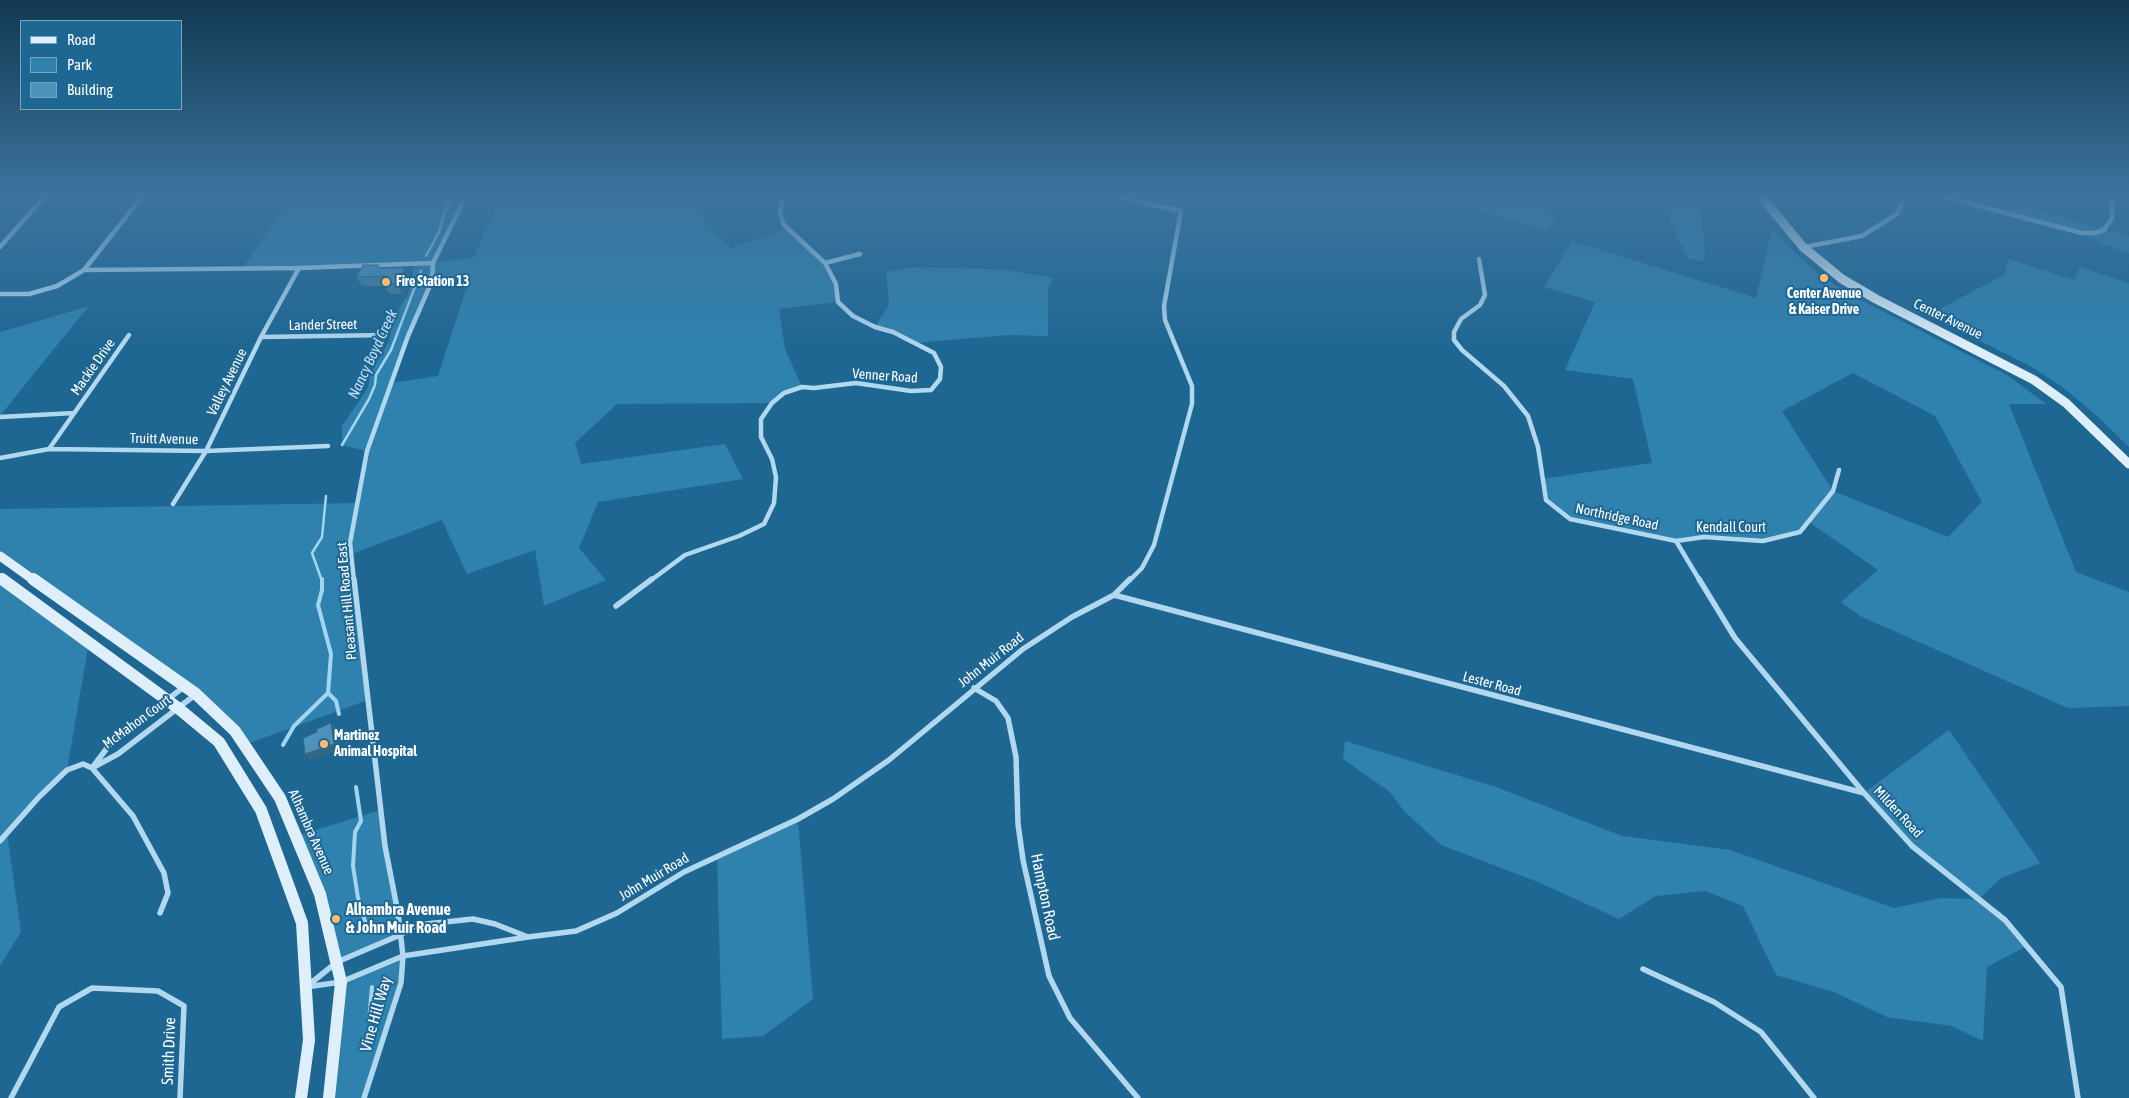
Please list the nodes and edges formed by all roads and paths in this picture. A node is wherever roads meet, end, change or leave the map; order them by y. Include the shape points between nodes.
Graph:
1 (104, 245) edge
2 (442, 245) edge
3 (806, 245) edge
4 (1175, 245) edge
5 (1812, 245) edge
6 (1803, 247) joint
7 (860, 254) dead end
8 (1480, 260) dead end
9 (433, 263) junction
10 (825, 263) junction
11 (299, 268) junction
12 (84, 270) junction
13 (0, 294) edge
14 (129, 334) dead end
15 (385, 335) dead end
16 (261, 338) junction
17 (74, 412) junction
18 (0, 417) edge
19 (328, 446) dead end
20 (49, 449) junction
21 (206, 451) junction
22 (0, 458) edge
23 (2129, 464) edge
24 (1839, 470) dead end
25 (172, 504) dead end
26 (1676, 541) junction
27 (0, 556) edge
28 (0, 578) edge
29 (1114, 596) junction
30 (616, 606) dead end
31 (185, 685) junction
32 (974, 688) junction
33 (196, 694) junction
34 (166, 699) junction
35 (178, 708) junction
36 (92, 768) junction
37 (1864, 794) junction
38 (0, 841) edge
39 (160, 913) dead end
40 (400, 935) junction
41 (528, 937) junction
42 (403, 956) junction
43 (337, 962) junction
44 (1643, 969) dead end
45 (341, 982) junction
46 (306, 987) junction
47 (11, 1098) edge
48 (180, 1098) edge
49 (301, 1098) edge
50 (328, 1098) edge
51 (364, 1098) edge
52 (1138, 1098) edge
53 (1814, 1098) edge
54 (2078, 1098) edge

1 - 12 street
2 - 9 street, Pleasant Hill Road East
3 - 10 street, Venner Road
4 - 29 street, John Muir Road via 1164,320 1192,386 1192,404 1154,545 1142,568
5 - 6 street
6 - 23 main road, Center Avenue via 1842,279 1876,299 2034,380 2066,403
7 - 10 street
8 - 26 street, Northridge Road via 1485,295 1480,305 1461,319 1454,332 1454,340 1504,386 1528,416 1538,447 1546,500 1570,519
9 - 11 street
9 - 40 street, Pleasant Hill Road East via 432,281 408,336 367,451 350,543 385,846
10 - 30 street, Venner Road via 836,284 838,302 853,316 934,353 941,367 940,378 932,390 912,391 856,384 802,388 784,393 761,419 761,437 772,459 776,477 774,504 764,524 685,555
11 - 12 street
11 - 16 street, Valley Avenue
12 - 13 street via 57,286 38,292
14 - 17 street, Mackie Drive
15 - 16 street, Lander Street
16 - 21 street, Valley Avenue
17 - 18 street, Mackie Drive
17 - 20 street, Mackie Drive
19 - 21 street, Truitt Avenue
20 - 21 street, Truitt Avenue
20 - 22 street, Truitt Avenue
21 - 25 street, Valley Avenue
24 - 26 street, Kendall Court via 1833,491 1800,532 1763,541 1704,537
26 - 37 street, Milden Road via 1734,638
27 - 31 main road, Alhambra Avenue
28 - 34 main road
29 - 32 street, John Muir Road via 1072,617
29 - 37 street, Lester Road
31 - 33 main road, Alhambra Avenue
31 - 34 street, McMahon Court
32 - 41 street, John Muir Road via 889,760 798,819 684,872 617,913 576,931
32 - 52 street, Hampton Road via 996,701 1008,718 1016,757 1018,824 1023,860 1048,976 1070,1018
33 - 35 street, McMahon Court
33 - 43 main road, Alhambra Avenue via 235,731 280,798 320,894
34 - 35 main road
34 - 36 street, McMahon Court via 110,744
35 - 36 street, McMahon Court via 118,754
35 - 46 main road via 219,742 261,810 302,923
36 - 38 street via 83,764 67,770
36 - 39 street via 133,816 164,873 168,893
37 - 54 street, Milden Road via 1912,846 2005,920 2061,987
40 - 41 street, John Muir Road via 417,925 474,919
40 - 42 street, Vine Hill Way
40 - 43 street, John Muir Road
41 - 42 street, John Muir Road
42 - 45 street, John Muir Road
42 - 51 street, Vine Hill Way via 402,983
43 - 45 main road, Alhambra Avenue
43 - 46 street, John Muir Road
44 - 53 street via 1714,1002 1761,1032
45 - 46 street, John Muir Road
45 - 50 main road, Alhambra Avenue
46 - 49 main road via 309,1040
47 - 48 street, Smith Drive via 59,1007 92,988 158,991 184,1006

